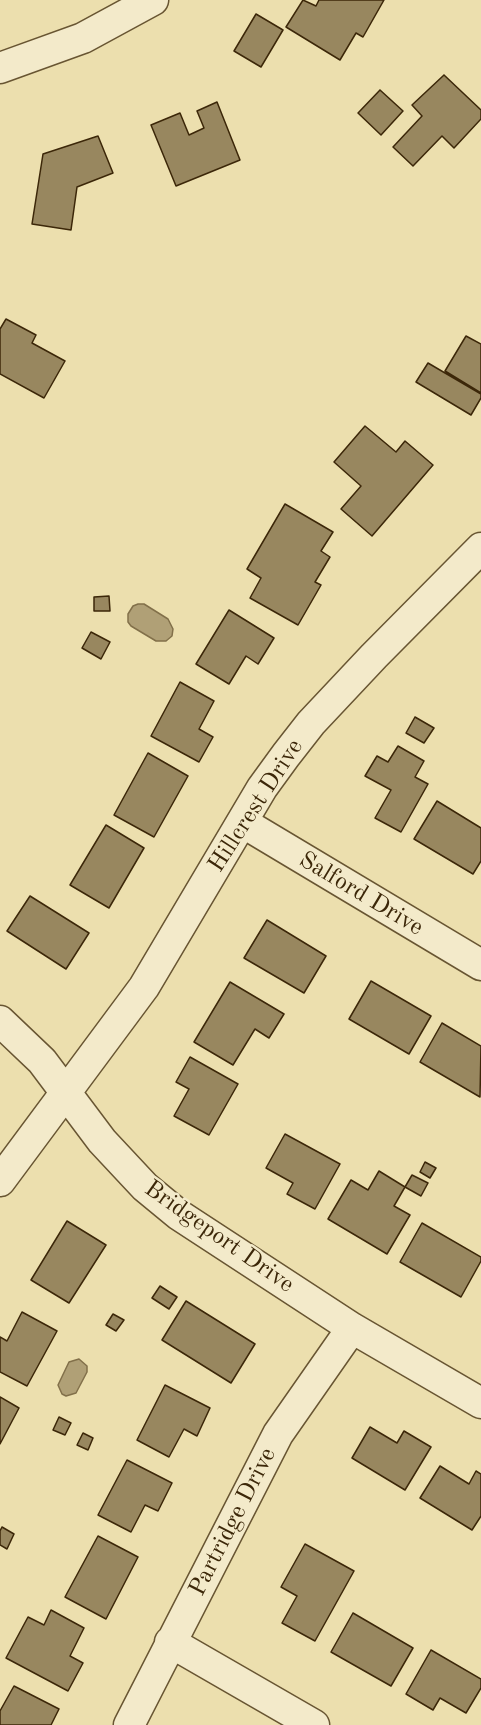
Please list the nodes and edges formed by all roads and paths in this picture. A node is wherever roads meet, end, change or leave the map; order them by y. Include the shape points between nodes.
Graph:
1 (153, 0) edge
2 (0, 68) edge
3 (481, 548) edge
4 (242, 822) junction
5 (481, 965) edge
6 (0, 1020) edge
7 (65, 1090) junction
8 (0, 1181) edge
9 (352, 1328) junction
10 (481, 1402) edge
11 (170, 1642) junction
12 (129, 1725) edge
13 (314, 1725) edge

1 - 2 street via 83,38
3 - 4 street, Hillcrest Drive via 311,723 262,788
4 - 5 street, Salford Drive
4 - 7 street, Hillcrest Drive via 144,987
6 - 7 street, Bridgeport Drive
7 - 8 street, Hillcrest Drive
7 - 9 street, Bridgeport Drive via 102,1141 144,1187 213,1239
9 - 10 street, Bridgeport Drive
9 - 11 street, Partridge Drive via 278,1434
11 - 12 street, Partridge Drive
11 - 13 street

